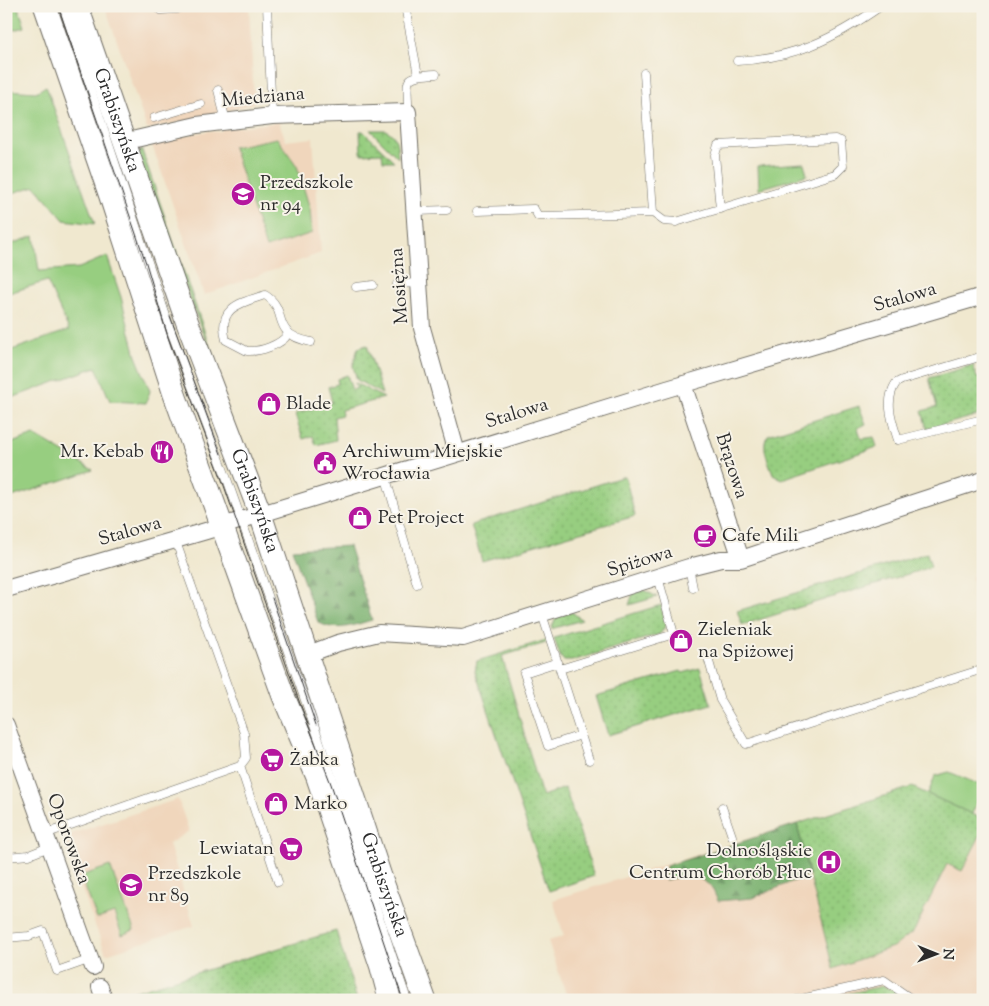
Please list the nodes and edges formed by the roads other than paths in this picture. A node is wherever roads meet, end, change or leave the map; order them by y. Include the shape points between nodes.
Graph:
1 (45, 6) edge
2 (62, 6) edge
3 (77, 6) edge
4 (154, 6) edge
5 (267, 6) edge
6 (405, 6) edge
7 (881, 6) edge
8 (178, 9) dead end
9 (737, 61) dead end
10 (644, 73) dead end
11 (436, 74) dead end
12 (418, 75) junction
13 (218, 90) dead end
14 (201, 104) dead end
15 (408, 112) junction
16 (272, 116) junction
17 (154, 118) dead end
18 (226, 121) junction
19 (123, 142) junction
20 (720, 209) junction
21 (447, 210) dead end
22 (416, 212) junction
23 (477, 212) dead end
24 (653, 213) junction
25 (419, 283) junction
26 (397, 284) dead end
27 (373, 286) dead end
28 (356, 287) dead end
29 (983, 296) edge
30 (288, 334) junction
31 (311, 342) dead end
32 (983, 356) edge
33 (683, 384) junction
34 (983, 418) edge
35 (457, 453) junction
36 (385, 475) junction
37 (983, 480) edge
38 (241, 520) junction
39 (175, 540) junction
40 (741, 559) junction
41 (688, 567) junction
42 (658, 577) junction
43 (417, 584) dead end
44 (693, 588) dead end
45 (6, 589) edge
46 (542, 614) junction
47 (306, 655) junction
48 (708, 658) dead end
49 (559, 666) junction
50 (983, 668) edge
51 (6, 725) edge
52 (582, 736) junction
53 (589, 760) dead end
54 (240, 766) junction
55 (722, 807) dead end
56 (732, 836) dead end
57 (47, 840) junction
58 (6, 857) edge
59 (278, 882) dead end
60 (6, 938) edge
61 (92, 963) joint
62 (390, 1000) edge
63 (407, 1000) edge
64 (425, 1000) edge
65 (797, 1000) edge
66 (914, 1000) edge

1 - 38 main road, Grabiszyńska via 174,393
2 - 38 lane via 171,330
3 - 19 main road, Grabiszyńska
4 - 8 lane via 161,10
5 - 16 lane
6 - 12 lane
7 - 9 lane via 840,33 806,49 767,59
10 - 24 lane
11 - 12 lane
12 - 15 lane via 409,78 407,84
13 - 18 lane
14 - 17 lane
15 - 16 street, Miedziana
15 - 22 street, Mosiężna
16 - 18 street, Miedziana
18 - 19 street, Miedziana
19 - 38 main road, Grabiszyńska via 186,319
20 - 20 lane via 839,172 843,166 841,141 718,146 715,155
20 - 24 lane via 673,222 664,221
21 - 22 lane
22 - 25 street, Mosiężna
23 - 24 lane via 534,209 538,216
25 - 26 lane
25 - 35 street, Mosiężna via 422,328
27 - 28 lane
29 - 33 street, Stalowa
30 - 30 lane via 277,344 247,351 226,340 225,322 236,304 264,295 272,300
30 - 31 lane
32 - 34 lane via 896,382 890,398 890,415 898,440
33 - 35 street, Stalowa
33 - 40 street, Brązowa
35 - 36 street, Stalowa
36 - 38 street, Stalowa
36 - 43 lane
37 - 40 street, Spiżowa
38 - 39 street, Stalowa
38 - 47 main road, Grabiszyńska
38 - 62 main road, Grabiszyńska via 283,695 317,776
38 - 63 lane
39 - 45 street, Stalowa
39 - 54 lane via 244,734 246,758
40 - 41 street, Spiżowa via 721,559
41 - 42 street, Spiżowa
41 - 44 lane
42 - 46 street, Spiżowa
42 - 49 lane via 674,634
46 - 47 street, Spiżowa via 463,638 380,633
46 - 49 lane
47 - 64 main road, Grabiszyńska
48 - 50 lane via 720,700 746,744
49 - 52 lane
49 - 52 lane via 524,673 548,746
51 - 57 street, Oporowska
52 - 53 lane
54 - 57 lane
54 - 59 lane
55 - 56 lane
57 - 58 lane via 29,854
57 - 61 street, Oporowska
60 - 61 lane via 44,931 57,970
65 - 66 lane via 884,980

